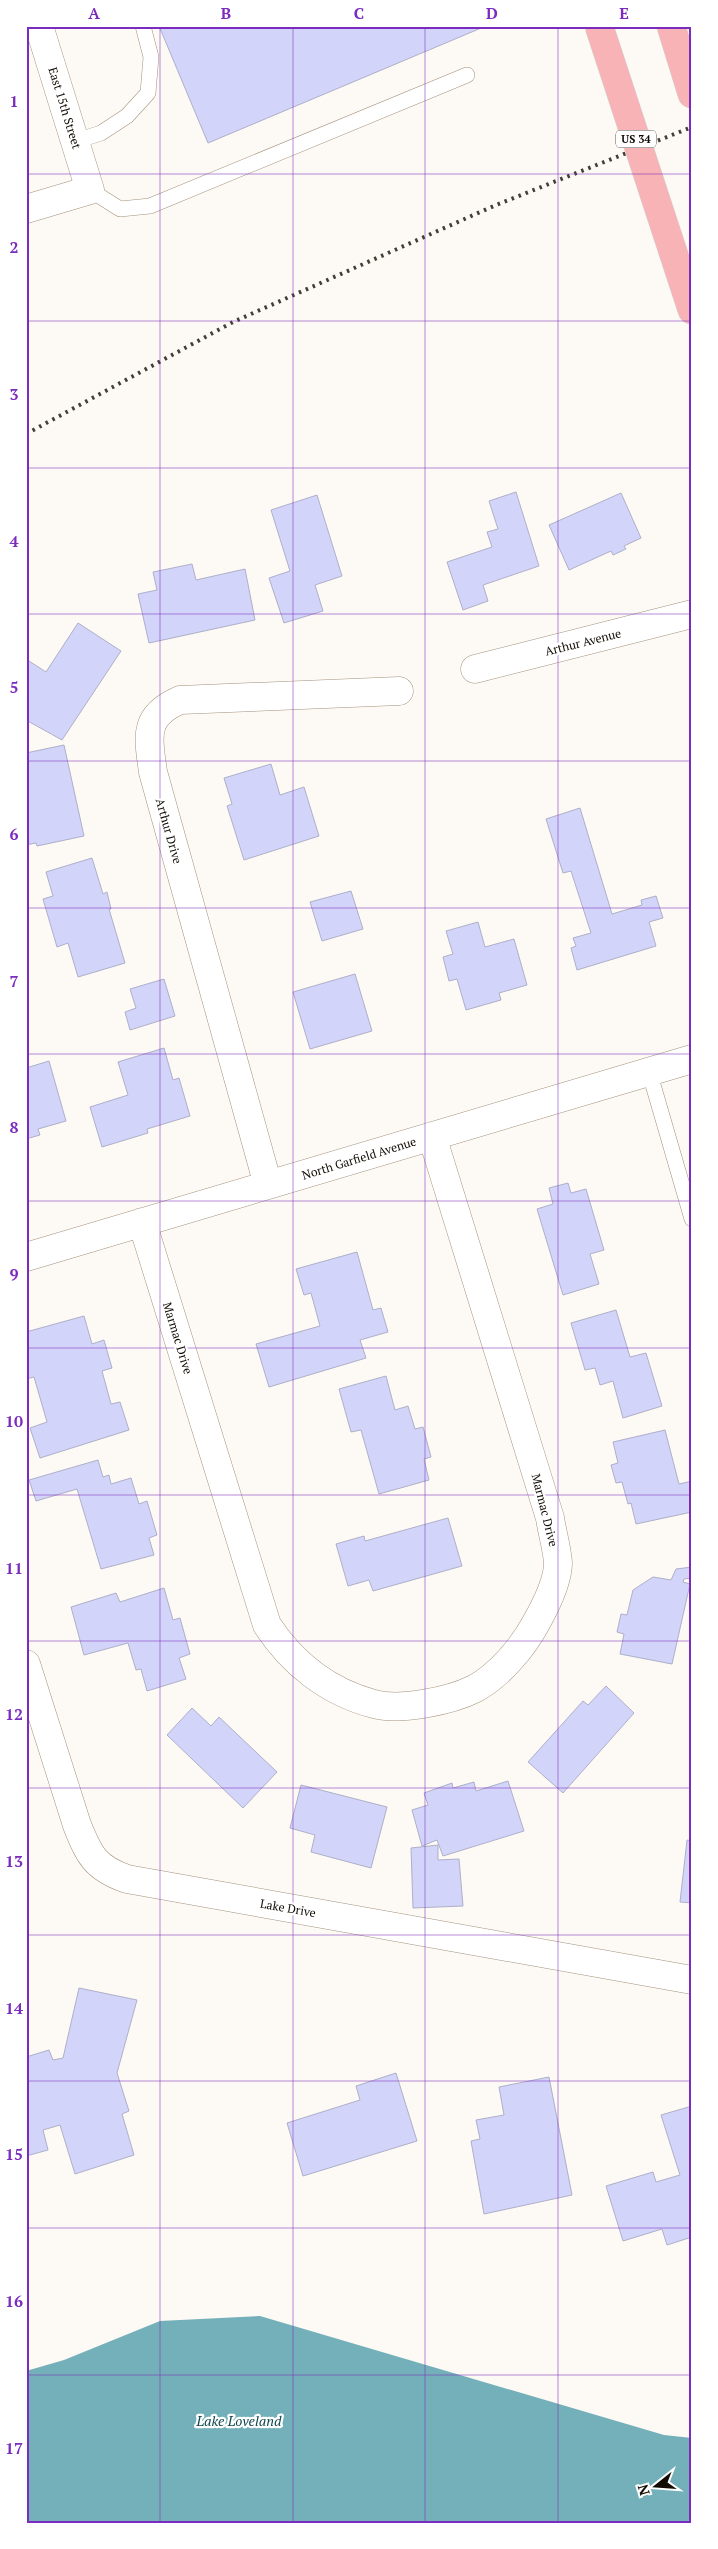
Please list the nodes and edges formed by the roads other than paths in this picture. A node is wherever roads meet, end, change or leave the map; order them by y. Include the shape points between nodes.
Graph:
1 (39, 26) edge
2 (144, 26) edge
3 (599, 26) edge
4 (671, 26) edge
5 (467, 75) dead end
6 (692, 94) edge
7 (76, 141) junction
8 (90, 190) junction
9 (26, 209) edge
10 (692, 310) edge
11 (692, 614) edge
12 (475, 669) dead end
13 (399, 691) dead end
14 (692, 1059) edge
15 (650, 1071) junction
16 (432, 1136) junction
17 (268, 1185) junction
18 (692, 1219) edge
19 (142, 1222) junction
20 (26, 1257) edge
21 (26, 1664) edge
22 (692, 1980) edge

1 - 7 street, East 15th Street
2 - 7 lane via 151,57 148,93 127,116 101,133
3 - 10 highway, US 34, bridge
4 - 6 highway
5 - 8 lane via 150,206 120,209
7 - 8 street, East 15th Street
8 - 9 street
11 - 12 street, Arthur Avenue
13 - 17 street, Arthur Drive via 180,700 164,707 148,734 153,772
14 - 15 street, North Garfield Avenue
15 - 16 street, North Garfield Avenue
15 - 18 lane
16 - 17 street, North Garfield Avenue
16 - 19 street, Marmac Drive via 550,1518 558,1564 548,1601 529,1636 503,1666 474,1689 443,1699 405,1706 375,1704 336,1689 303,1669 282,1648 266,1625
17 - 19 street, North Garfield Avenue
19 - 20 street, North Garfield Avenue
21 - 22 street, Lake Drive via 80,1832 86,1847 108,1872 127,1879

